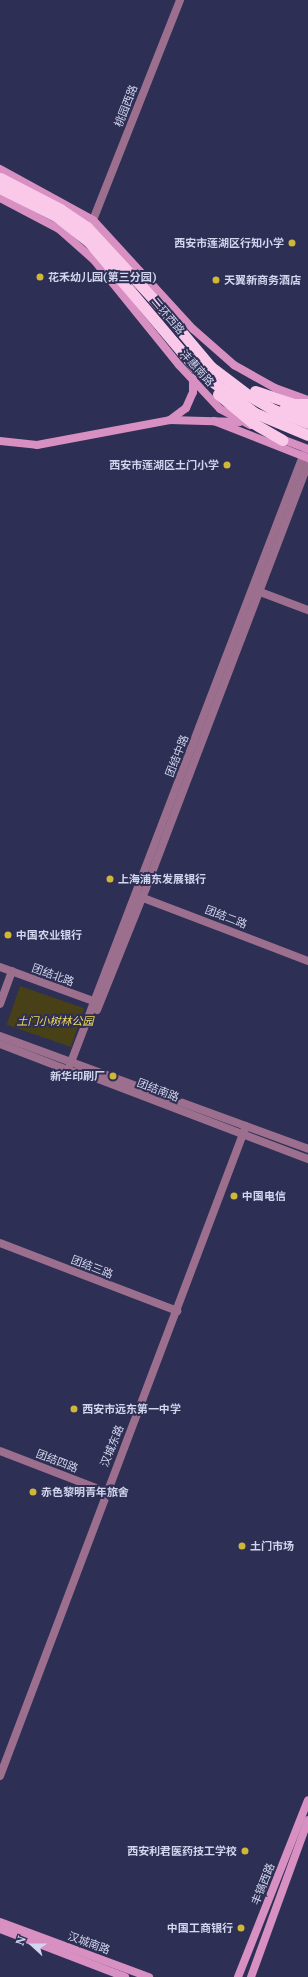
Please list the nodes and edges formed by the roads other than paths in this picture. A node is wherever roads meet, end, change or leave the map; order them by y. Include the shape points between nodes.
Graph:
1 (180, 0) edge
2 (0, 169) edge
3 (0, 178) edge
4 (0, 188) edge
5 (0, 198) edge
6 (58, 212) junction
7 (93, 220) junction
8 (211, 367) junction
9 (196, 375) junction
10 (255, 391) junction
11 (308, 400) edge
12 (308, 404) edge
13 (308, 415) edge
14 (170, 420) junction
15 (211, 420) junction
16 (247, 424) junction
17 (308, 424) edge
18 (308, 435) edge
19 (283, 440) junction
20 (0, 441) edge
21 (307, 456) edge
22 (256, 591) junction
23 (308, 610) edge
24 (139, 896) junction
25 (308, 961) edge
26 (1, 969) edge
27 (12, 971) junction
28 (97, 1002) junction
29 (0, 1004) edge
30 (0, 1036) edge
31 (0, 1044) edge
32 (72, 1067) junction
33 (246, 1126) junction
34 (243, 1134) junction
35 (308, 1149) edge
36 (308, 1159) edge
37 (0, 1243) edge
38 (177, 1311) junction
39 (0, 1451) edge
40 (106, 1492) junction
41 (0, 1776) edge
42 (308, 1800) edge
43 (308, 1820) edge
44 (0, 1922) edge
45 (0, 1929) edge
46 (125, 1977) edge
47 (149, 1977) edge
48 (238, 1977) edge
49 (251, 1977) edge

1 - 7 street, 桃园西路
2 - 7 main road
3 - 6 highway, 二环西路
4 - 6 highway, 二环西路, bridge
5 - 9 main road, 沣惠南路 via 58,228 94,260 179,365
6 - 8 highway, 二环西路 via 87,227
6 - 9 highway, 二环西路 via 89,242
7 - 11 main road via 193,329 234,365 275,388
8 - 10 highway
8 - 17 highway, 二环西路 via 248,395 274,410
9 - 14 main road via 193,392 186,408
9 - 16 main road, 沣惠南路 via 220,409
9 - 18 highway, 二环西路 via 256,412
9 - 19 highway via 230,407
10 - 12 highway via 294,404
10 - 13 highway via 280,405
14 - 15 main road
14 - 20 main road via 37,445
15 - 16 main road
15 - 21 main road
16 - 19 main road, 沣惠南路
19 - 21 main road, 沣惠南路
21 - 22 street, 团结中路
22 - 23 street
22 - 24 street, 团结中路
24 - 25 street, 团结二路
24 - 28 street, 团结中路
26 - 27 street, 团结北路
27 - 28 street, 团结北路
27 - 29 street
28 - 32 street, 团结中路
30 - 32 street, 团结南路
31 - 32 street, 团结南路
32 - 33 street, 团结南路
32 - 34 street, 团结南路
33 - 34 street, 汉城东路
33 - 35 street, 团结南路
34 - 36 street, 团结南路
34 - 38 street, 汉城东路
37 - 38 street, 团结三路
38 - 40 street, 汉城东路
39 - 40 street, 团结四路
40 - 41 street, 汉城东路
42 - 48 main road, 丰镐西路
43 - 49 main road, 丰镐西路
44 - 47 main road, 汉城南路
45 - 46 main road, 汉城南路

